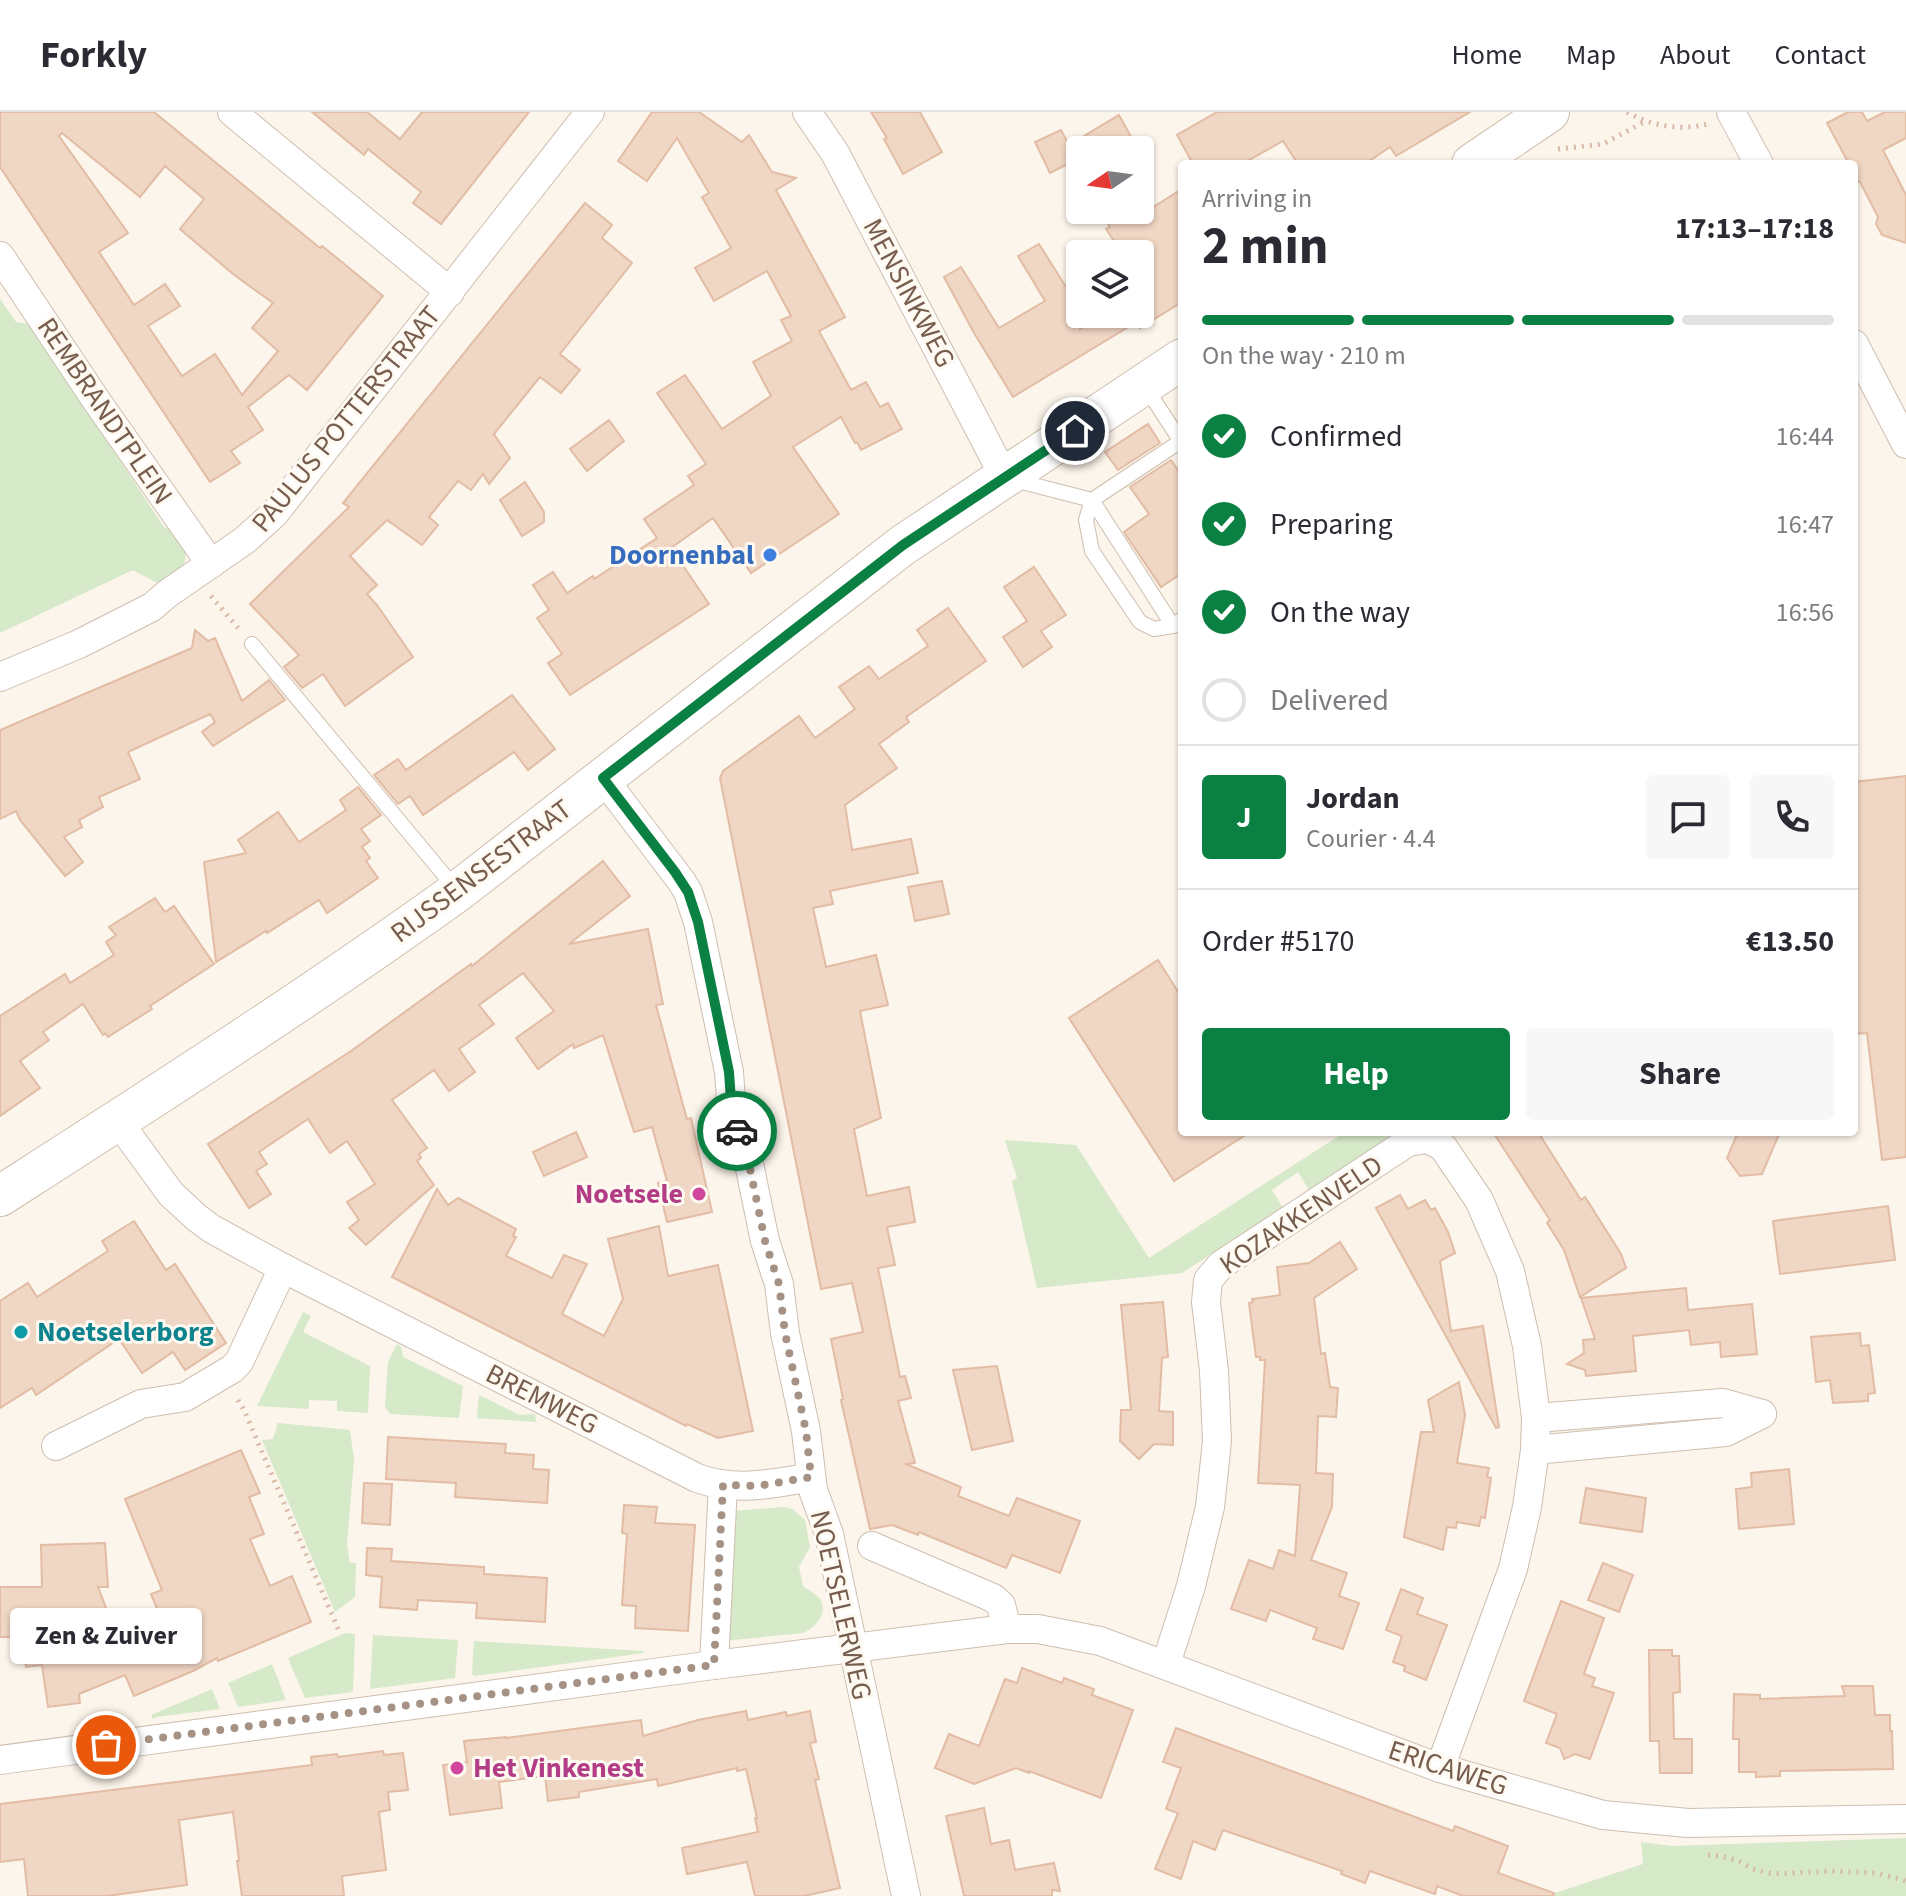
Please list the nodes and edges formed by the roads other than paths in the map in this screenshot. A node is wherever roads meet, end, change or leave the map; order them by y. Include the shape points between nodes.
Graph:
1 (232, 112) edge
2 (590, 112) edge
3 (807, 112) edge
4 (1732, 113) edge
5 (1546, 131) edge
6 (1481, 160) edge
7 (1757, 160) edge
8 (0, 256) edge
9 (450, 292) junction
10 (1858, 352) edge
11 (1178, 362) edge
12 (1144, 384) junction
13 (1178, 436) edge
14 (1906, 444) edge
15 (1178, 445) edge
16 (1005, 478) junction
17 (1092, 500) junction
18 (211, 564) junction
19 (1178, 622) edge
20 (252, 644) road end
21 (0, 677) edge
22 (603, 778) junction
23 (458, 891) junction
24 (117, 1120) junction
25 (0, 1196) edge
26 (283, 1268) junction
27 (1536, 1418) junction
28 (56, 1446) dead end
29 (1535, 1450) junction
30 (811, 1477) junction
31 (723, 1485) junction
32 (872, 1546) dead end
33 (1007, 1629) junction
34 (853, 1648) junction
35 (1166, 1664) junction
36 (714, 1665) junction
37 (0, 1760) edge
38 (1440, 1768) junction
39 (1906, 1819) edge
40 (906, 1896) edge

1 - 9 street
2 - 9 street, PAULUS POTTERSTRAAT
3 - 16 street, MENSINKWEG via 835,153
4 - 7 street
5 - 6 main road
8 - 18 street, REMBRANDTPLEIN
9 - 18 street, PAULUS POTTERSTRAAT via 274,514
10 - 14 street
11 - 12 main road, RIJSSENSESTRAAT
12 - 13 lane
12 - 16 main road, RIJSSENSESTRAAT
15 - 17 lane
16 - 17 lane
16 - 22 main road, RIJSSENSESTRAAT via 903,545
17 - 19 lane
17 - 19 lane via 1086,520 1092,551 1140,622 1154,629
18 - 21 street, PAULUS POTTERSTRAAT via 152,607
20 - 23 lane
22 - 23 main road, RIJSSENSESTRAAT
22 - 30 street, NOETSELERWEG via 682,882 693,907 737,1131 779,1284
23 - 24 main road, RIJSSENSESTRAAT
24 - 25 main road, RIJSSENSESTRAAT
24 - 26 street, BREMWEG via 184,1207 212,1229
26 - 28 street via 232,1369 185,1397 141,1404
26 - 31 street, BREMWEG via 697,1478
27 - 29 street, KOZAKKENVELD
27 - 29 street via 1723,1403 1762,1414 1726,1432
27 - 35 street, KOZAKKENVELD via 1510,1271 1479,1200 1443,1147 1428,1139 1408,1142 1221,1265 1208,1280 1217,1441 1210,1507
29 - 38 street, KOZAKKENVELD via 1513,1569
30 - 31 street, BREMWEG via 758,1486
30 - 34 street, NOETSELERWEG
31 - 36 street
32 - 33 street via 993,1598 1001,1605
33 - 34 street, ERICAWEG
33 - 35 street, ERICAWEG via 1069,1633
34 - 36 street, ERICAWEG
34 - 40 street, NOETSELERWEG
35 - 38 street, ERICAWEG
36 - 37 street, ERICAWEG
38 - 39 street, ERICAWEG via 1603,1815 1688,1823

